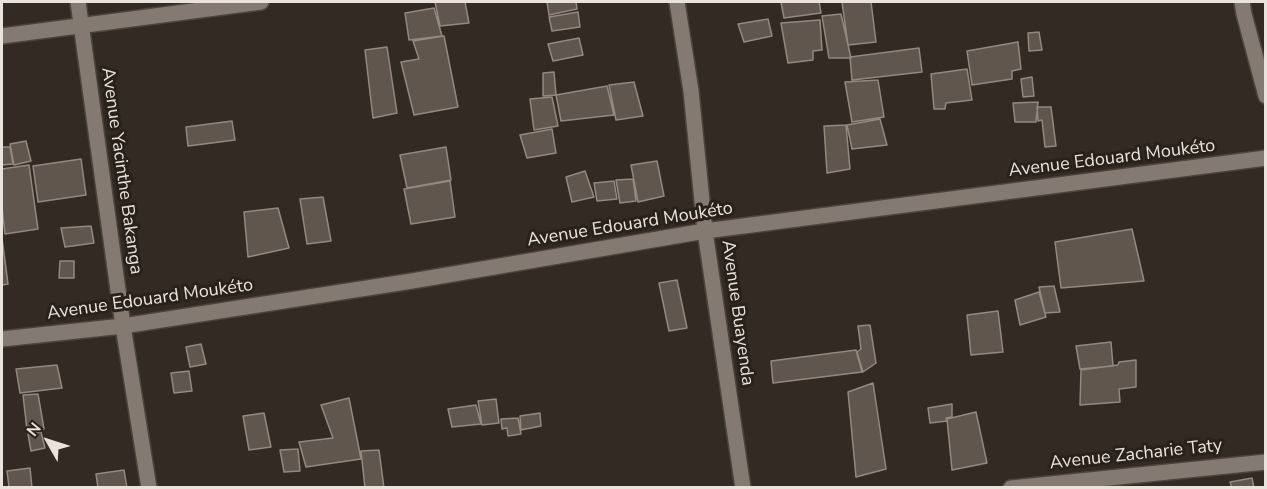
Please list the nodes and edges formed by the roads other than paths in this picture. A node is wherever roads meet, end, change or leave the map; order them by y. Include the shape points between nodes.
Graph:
1 (78, 2) edge
2 (261, 2) edge
3 (677, 2) edge
4 (1242, 2) edge
5 (81, 24) junction
6 (2, 36) edge
7 (1266, 96) edge
8 (1266, 158) edge
9 (705, 231) junction
10 (123, 326) junction
11 (2, 339) edge
12 (1266, 462) edge
13 (150, 488) edge
14 (743, 488) edge
15 (1011, 488) edge

1 - 5 street, Avenue Yacinthe Bakanga
2 - 5 street
3 - 9 street, Avenue Buayenda via 691,91
4 - 7 street
5 - 6 street
5 - 10 street, Avenue Yacinthe Bakanga
8 - 9 street, Avenue Edouard Moukéto
9 - 10 street, Avenue Edouard Moukéto
9 - 14 street, Avenue Buayenda
10 - 11 street, Avenue Edouard Moukéto
10 - 13 street, Avenue Yacinthe Bakanga
12 - 15 street, Avenue Zacharie Taty

